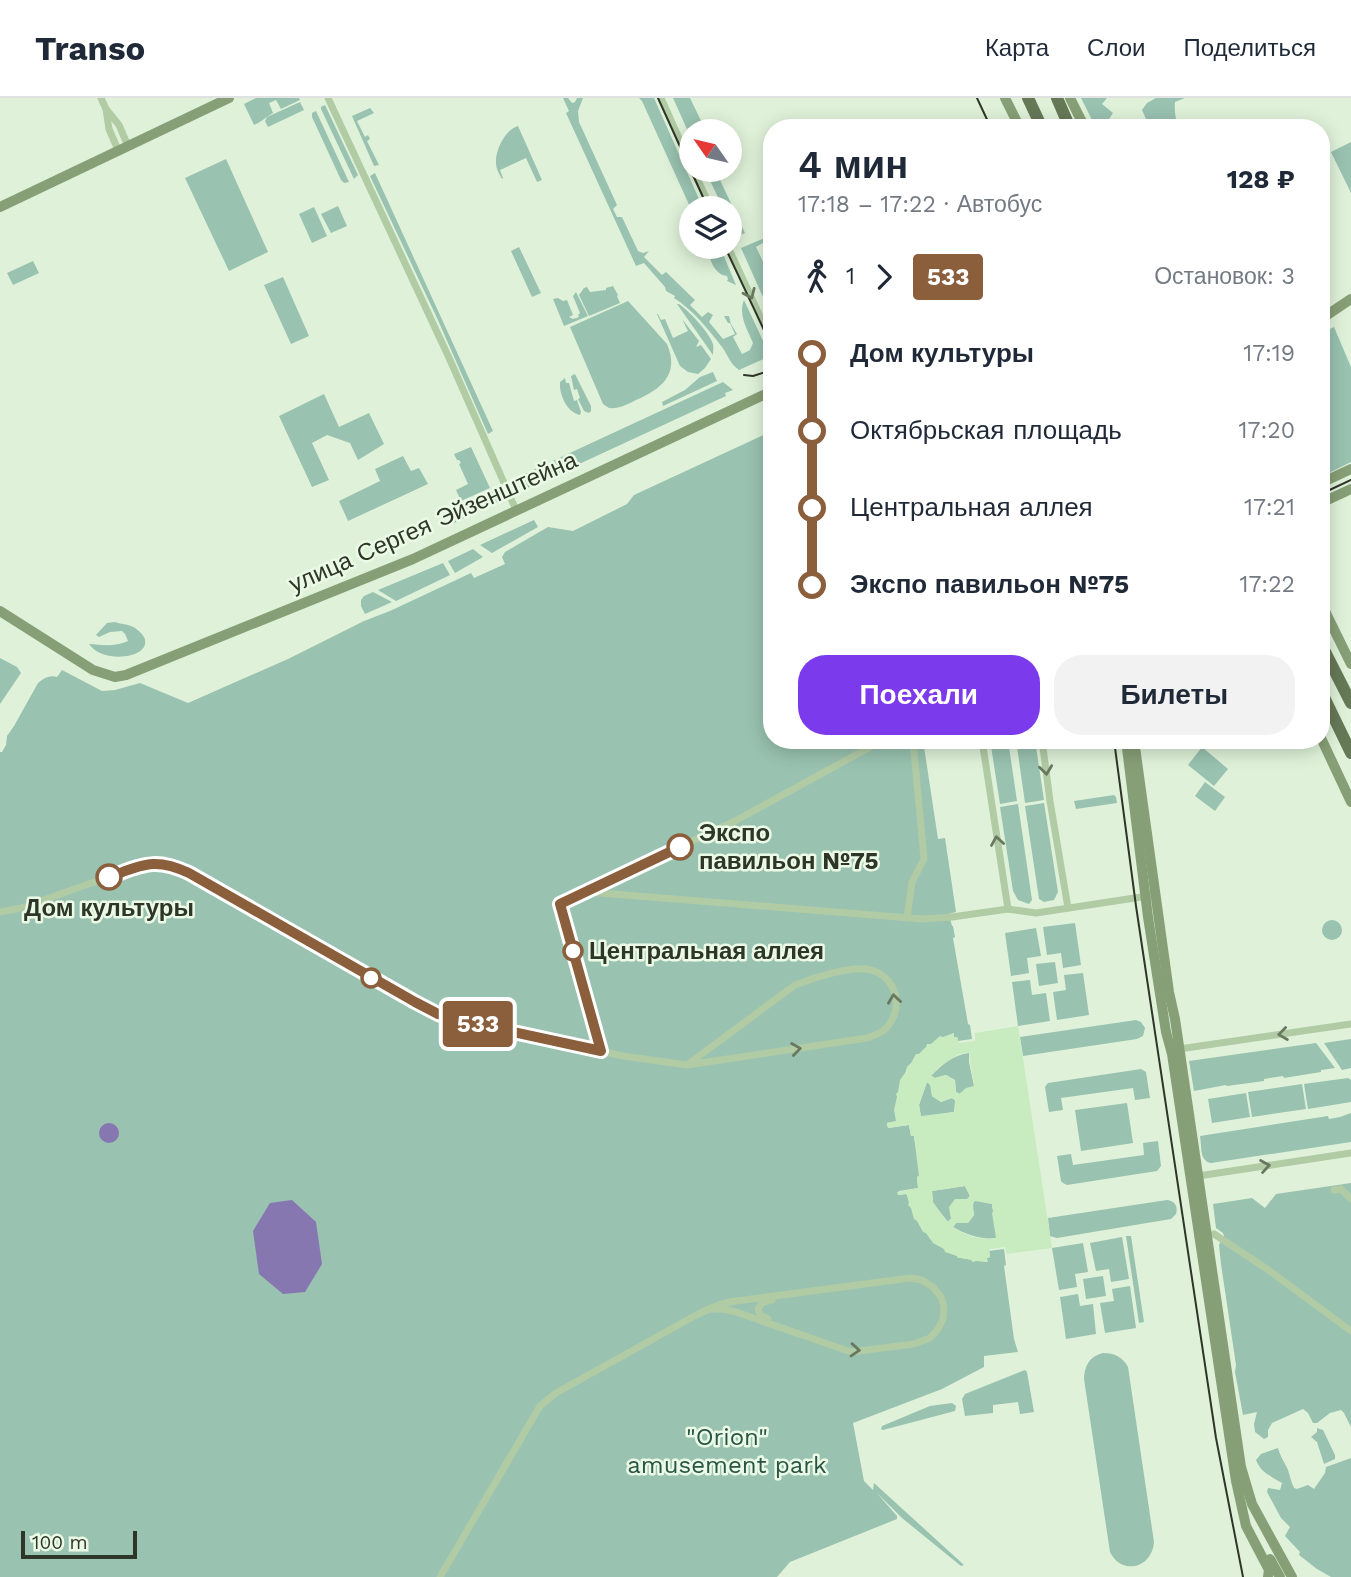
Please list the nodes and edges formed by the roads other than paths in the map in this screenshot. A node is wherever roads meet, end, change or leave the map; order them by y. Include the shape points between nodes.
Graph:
1 (101, 98) edge
2 (229, 98) edge
3 (328, 98) edge
4 (661, 98) edge
5 (1005, 98) edge
6 (1057, 98) edge
7 (1070, 98) edge
8 (1028, 99) edge
9 (1016, 119) edge
10 (1037, 119) edge
11 (1066, 119) edge
12 (1080, 119) edge
13 (679, 138) edge
14 (123, 148) junction
15 (0, 207) edge
16 (734, 259) edge
17 (1351, 299) edge
18 (1330, 313) edge
19 (763, 322) edge
20 (763, 395) edge
21 (1351, 469) edge
22 (1330, 479) edge
23 (1351, 489) edge
24 (1330, 499) edge
25 (516, 510) junction
26 (0, 611) edge
27 (1330, 621) edge
28 (1330, 662) edge
29 (1351, 664) edge
30 (1351, 703) edge
31 (1330, 710) edge
32 (867, 749) edge
33 (914, 749) edge
34 (983, 749) edge
35 (1043, 749) edge
36 (1127, 749) edge
37 (1135, 749) edge
38 (1326, 749) edge
39 (1351, 753) edge
40 (1351, 802) edge
41 (588, 892) junction
42 (1151, 895) junction
43 (1068, 908) junction
44 (1008, 909) junction
45 (0, 912) edge
46 (908, 918) junction
47 (1351, 1024) edge
48 (719, 1041) junction
49 (601, 1051) junction
50 (1176, 1052) junction
51 (722, 1060) junction
52 (687, 1065) junction
53 (1351, 1153) edge
54 (1194, 1177) junction
55 (1334, 1190) dead end
56 (1351, 1199) edge
57 (1214, 1234) dead end
58 (790, 1295) junction
59 (709, 1309) junction
60 (790, 1330) junction
61 (1351, 1331) edge
62 (1242, 1507) junction
63 (440, 1577) edge
64 (1268, 1577) edge
65 (1280, 1577) edge
66 (1292, 1577) edge

1 - 14 street via 118,125
2 - 14 street
3 - 25 street
4 - 13 street
5 - 9 street
6 - 11 main road
7 - 12 street
8 - 10 main road
14 - 15 street
16 -> 19 street
17 - 18 street
20 - 25 street, улица Сергея Эйзенштейна
21 - 22 street
23 - 24 street
25 - 26 street, улица Сергея Эйзенштейна via 413,559 126,675 115,677 93,670
27 - 29 street
28 - 30 main road
31 - 39 main road
32 - 41 street via 735,821
33 - 46 street via 923,859 912,882
44 -> 34 street
35 -> 43 street
36 - 42 street
37 - 42 street
38 - 40 street
41 - 46 street
41 - 49 street via 560,904
42 - 43 street
42 - 50 street
43 - 44 street via 1035,913
44 - 46 street
45 - 49 street via 147,864 170,865 438,1014
47 -> 50 street
48 - 51 street via 714,1053
51 -> 48 street via 854,1041 880,1033 896,1013 894,988 887,978 866,969 814,978 795,985
48 - 52 street
49 - 52 street
50 - 54 street
51 - 52 street
54 -> 53 street
54 - 62 street
54 - 66 street via 1241,1467 1252,1504
55 - 56 street via 1341,1189
57 - 61 street
58 - 59 street
58 - 60 street via 765,1301 758,1309 762,1317
60 -> 58 street via 859,1352 925,1340 938,1329 944,1313 938,1292 916,1278
59 - 60 street via 729,1310
59 - 63 street via 540,1405
62 - 64 street
62 - 65 street

